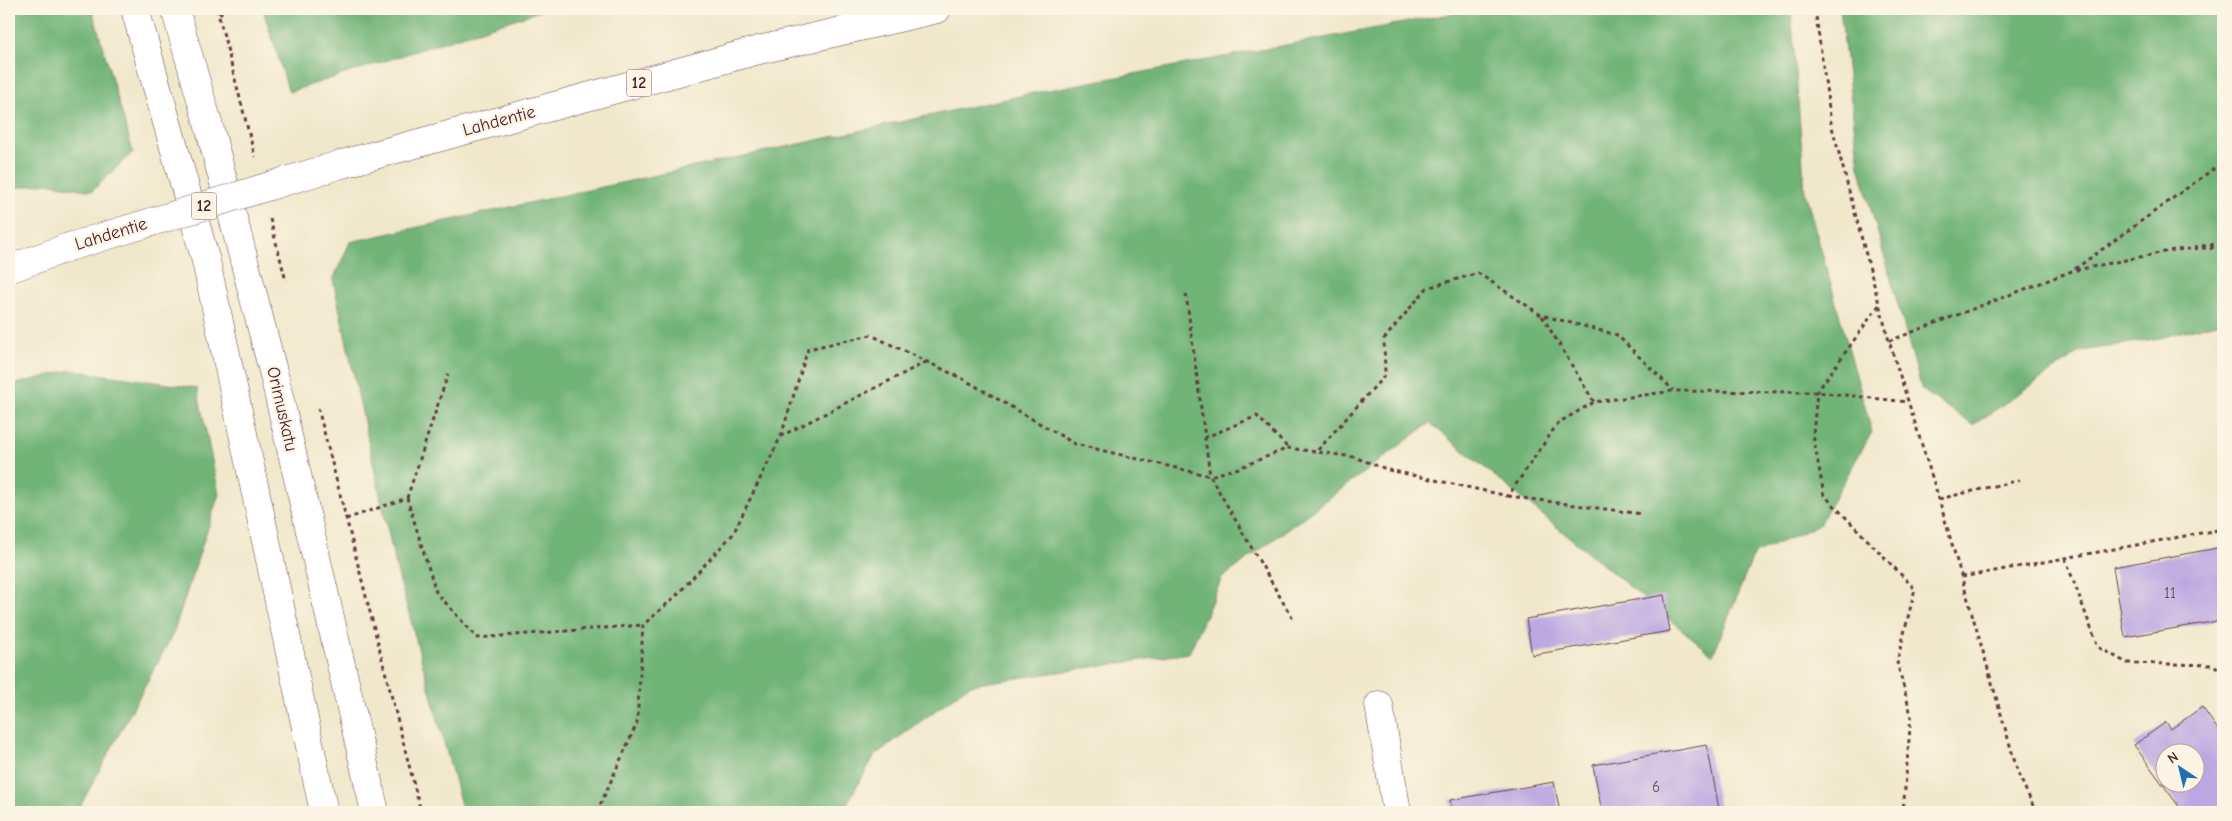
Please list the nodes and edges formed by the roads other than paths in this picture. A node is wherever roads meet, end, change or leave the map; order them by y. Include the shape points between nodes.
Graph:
1 (135, 9) edge
2 (175, 9) edge
3 (937, 9) edge
4 (66, 248) junction
5 (9, 262) edge
6 (9, 269) edge
7 (1378, 705) dead end
8 (324, 812) edge
9 (375, 812) edge
10 (1397, 812) edge

1 - 8 main road via 206,262
2 - 9 main road, Orimuskatu via 274,375
3 - 4 main road, Lahdentie / 12, bridge via 759,50 342,164
4 - 5 main road, Lahdentie / 12
4 - 6 main road, Lahdentie / 12
7 - 10 main road

